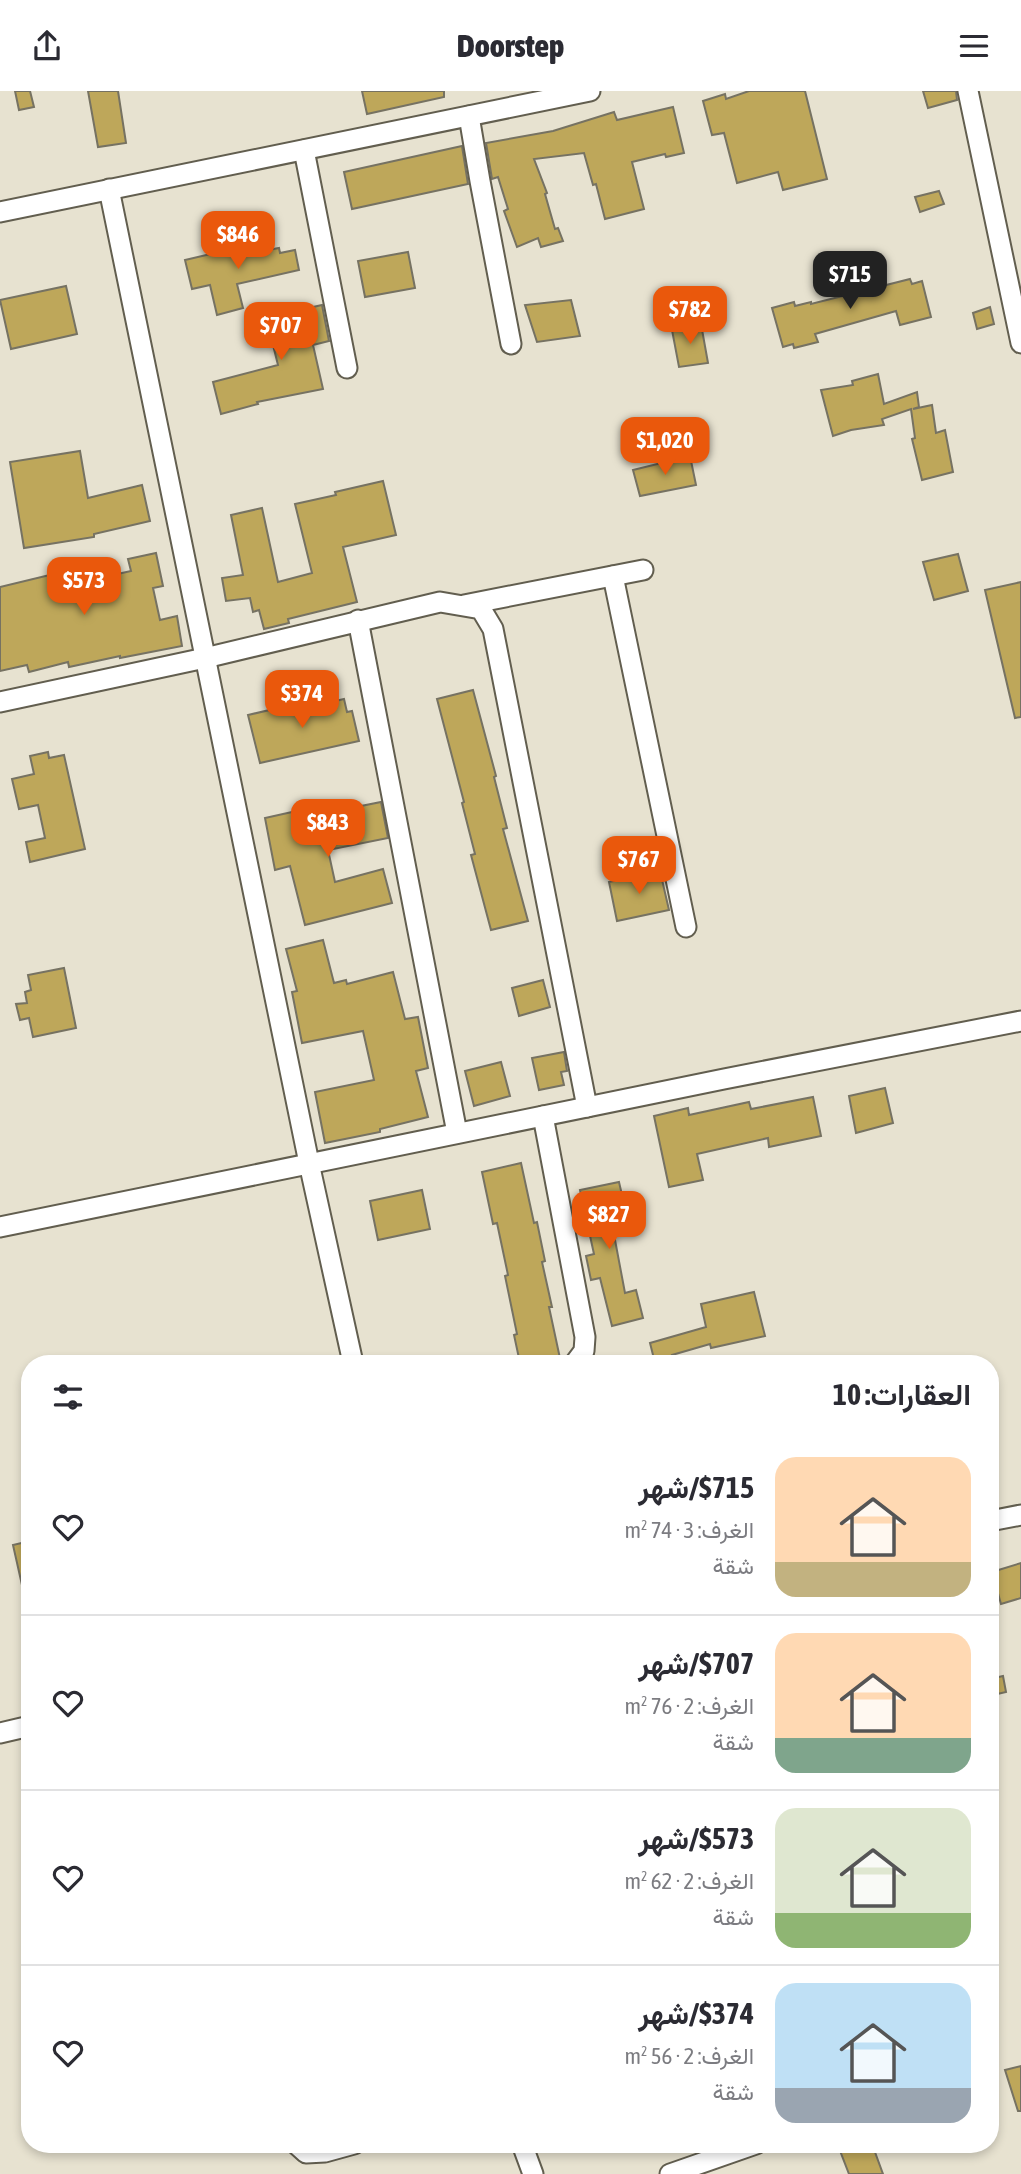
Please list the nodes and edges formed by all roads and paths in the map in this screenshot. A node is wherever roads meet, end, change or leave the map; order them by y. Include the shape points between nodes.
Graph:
1 (590, 91) edge
2 (968, 91) edge
3 (469, 116) junction
4 (304, 149) junction
5 (109, 189) junction
6 (0, 212) edge
7 (1021, 343) edge
8 (511, 344) dead end
9 (347, 368) dead end
10 (643, 571) dead end
11 (613, 576) junction
12 (463, 605) junction
13 (358, 620) junction
14 (205, 658) junction
15 (0, 702) edge
16 (686, 927) dead end
17 (1021, 1021) edge
18 (587, 1107) junction
19 (543, 1116) junction
20 (457, 1133) junction
21 (309, 1163) junction
22 (0, 1227) edge
23 (351, 1355) edge
24 (581, 1355) edge
25 (1021, 1515) edge
26 (999, 1519) edge
27 (21, 1728) edge
28 (0, 1733) edge
29 (525, 2153) edge
30 (730, 2153) edge
31 (533, 2174) edge
32 (670, 2174) edge

1 - 3 street
2 - 7 street
3 - 4 street
3 - 8 street
4 - 5 street
4 - 9 street
5 - 6 street
5 - 14 street
10 - 11 street
11 - 12 street
11 - 16 street
12 - 13 street via 440,601
12 - 18 street via 481,609 493,629
13 - 14 street
13 - 20 street
14 - 15 street
14 - 21 street
17 - 18 street
18 - 19 street
19 - 20 street
19 - 24 street via 585,1337
20 - 21 street
21 - 22 street
21 - 23 street
25 - 26 street
27 - 28 street
29 - 31 street
30 - 32 street

